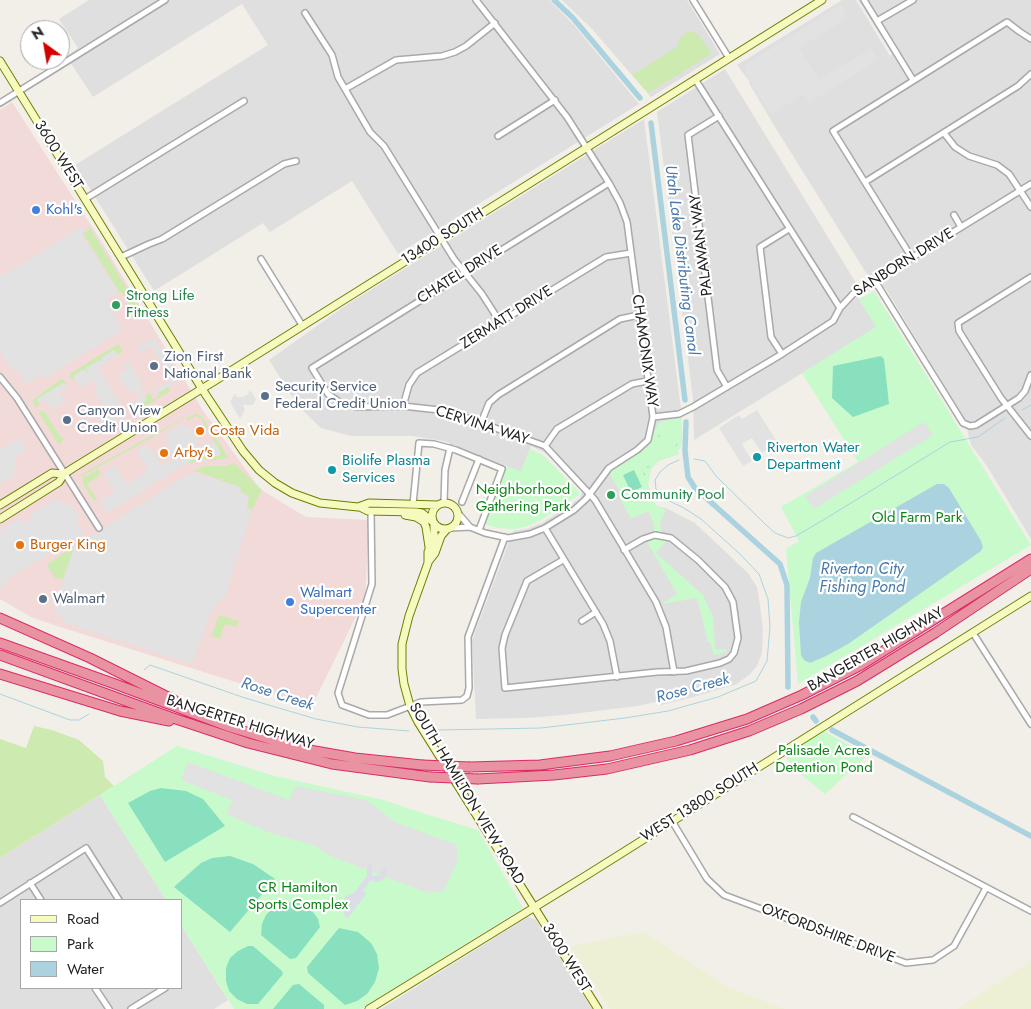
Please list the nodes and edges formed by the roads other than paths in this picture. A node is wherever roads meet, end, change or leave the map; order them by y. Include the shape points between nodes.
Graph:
1 (166, 0) edge
2 (476, 0) edge
3 (692, 0) edge
4 (822, 0) edge
5 (864, 0) edge
6 (913, 0) edge
7 (305, 13) dead end
8 (877, 21) junction
9 (495, 24) junction
10 (1031, 39) edge
11 (729, 58) junction
12 (0, 61) edge
13 (1031, 74) edge
14 (695, 79) junction
15 (913, 80) junction
16 (345, 89) junction
17 (19, 92) junction
18 (555, 100) junction
19 (244, 101) dead end
20 (0, 103) edge
21 (719, 116) junction
22 (944, 134) junction
23 (498, 136) dead end
24 (586, 147) junction
25 (296, 161) dead end
26 (865, 182) junction
27 (609, 183) junction
28 (1031, 184) edge
29 (1021, 191) junction
30 (85, 199) junction
31 (1031, 207) edge
32 (954, 215) dead end
33 (961, 228) junction
34 (789, 229) junction
35 (440, 238) junction
36 (631, 252) junction
37 (121, 257) junction
38 (912, 258) junction
39 (261, 260) dead end
40 (466, 271) junction
41 (1031, 277) edge
42 (875, 281) junction
43 (840, 308) junction
44 (639, 315) junction
45 (500, 322) junction
46 (302, 325) junction
47 (782, 354) junction
48 (312, 368) joint
49 (1031, 375) edge
50 (0, 377) edge
51 (648, 381) junction
52 (726, 387) junction
53 (202, 389) junction
54 (403, 406) junction
55 (1008, 406) junction
56 (653, 417) junction
57 (480, 423) junction
58 (1031, 436) edge
59 (545, 446) junction
60 (450, 448) junction
61 (479, 459) junction
62 (64, 474) junction
63 (590, 493) junction
64 (462, 502) dead end
65 (0, 504) edge
66 (413, 504) junction
67 (441, 504) junction
68 (360, 507) junction
69 (371, 511) junction
70 (387, 512) junction
71 (458, 513) junction
72 (0, 519) edge
73 (433, 523) junction
74 (470, 527) junction
75 (98, 528) dead end
76 (449, 528) junction
77 (545, 528) junction
78 (479, 530) junction
79 (505, 537) junction
80 (429, 549) junction
81 (624, 550) junction
82 (1031, 559) edge
83 (563, 560) junction
84 (428, 563) junction
85 (1031, 570) edge
86 (1031, 596) edge
87 (596, 612) junction
88 (0, 618) edge
89 (582, 621) dead end
90 (973, 633) junction
91 (0, 643) edge
92 (0, 655) edge
93 (674, 672) junction
94 (0, 674) edge
95 (617, 677) junction
96 (410, 706) junction
97 (1031, 724) edge
98 (199, 727) junction
99 (230, 727) junction
100 (853, 817) dead end
101 (672, 821) junction
102 (30, 884) junction
103 (986, 888) junction
104 (40, 899) edge
105 (118, 899) edge
106 (0, 903) edge
107 (534, 906) junction
108 (1031, 911) edge
109 (97, 989) edge
110 (163, 989) edge
111 (109, 1009) edge
112 (131, 1009) edge
113 (368, 1009) edge
114 (598, 1009) edge

1 - 17 street
2 - 9 street, CHAMONIX WAY
3 - 11 street
4 - 11 street, 13400 SOUTH
5 - 8 street
6 - 8 street
7 - 16 street via 332,55
8 - 15 street
9 - 16 street via 455,52 396,60
9 - 18 street, CHAMONIX WAY
10 - 15 street via 1007,22
11 - 14 street, 13400 SOUTH
12 - 17 street, 3600 WEST
13 - 22 street
14 - 21 street
14 - 24 street, 13400 SOUTH
15 - 26 street via 833,131
16 - 35 street
17 - 20 street
17 - 30 street, 3600 WEST
18 - 23 street
18 - 24 street, CHAMONIX WAY
19 - 30 street
21 - 34 street
21 - 52 street, PALAWAN WAY via 688,135 717,370
22 - 26 street
22 - 29 street via 969,156 997,164
24 - 27 street, CHAMONIX WAY
24 - 35 street, 13400 SOUTH
25 - 37 street via 284,164 162,240
26 - 38 street
27 - 36 street, CHAMONIX WAY via 627,222
27 - 40 street, CHATEL DRIVE
28 - 29 street, SANBORN DRIVE
29 - 31 street
29 - 33 street, SANBORN DRIVE
30 - 37 street, 3600 WEST
32 - 33 street
33 - 38 street, SANBORN DRIVE
34 - 43 street
34 - 47 street via 760,247 771,337
35 - 40 street
35 - 46 street, 13400 SOUTH
36 - 44 street, CHAMONIX WAY
36 - 45 street, ZERMATT DRIVE via 606,257
37 - 53 street, 3600 WEST
38 - 42 street, SANBORN DRIVE
39 - 46 street
40 - 45 street
40 - 48 street, CHATEL DRIVE
41 - 55 street via 958,323 959,331
42 - 43 street, SANBORN DRIVE via 853,294
42 - 55 street via 963,423 976,425
43 - 47 street, SANBORN DRIVE via 833,321
44 - 51 street, CHAMONIX WAY
44 - 57 street via 620,319 498,396 489,403
45 - 54 street, ZERMATT DRIVE via 417,373 409,385
46 - 53 street, 13400 SOUTH
47 - 52 street, SANBORN DRIVE
48 - 54 street, CERVINA WAY via 328,394 341,403 356,407
49 - 55 street via 1020,398
50 - 62 street via 17,398
51 - 56 street, CHAMONIX WAY
51 - 59 street via 632,384 557,430
52 - 56 street, SANBORN DRIVE via 678,414
53 - 62 street, 13400 SOUTH
53 - 68 street, 3600 WEST via 243,451 275,483 320,503
54 - 57 street, CERVINA WAY via 448,411
55 - 58 street
56 - 63 street, CHAMONIX WAY via 648,440 609,468
57 - 59 street, CERVINA WAY
59 - 63 street, CERVINA WAY
60 - 61 street
60 - 66 street via 420,443
60 - 67 street
61 - 64 street
61 - 78 street via 502,469
62 - 65 street, 13400 SOUTH via 52,473
62 - 72 street, 13400 SOUTH via 59,482
62 - 75 street
63 - 77 street, CHAMONIX WAY via 574,510
63 - 81 street, CERVINA WAY
66 - 67 street
66 - 68 street via 369,503
67 - 71 street via 454,506
67 - 73 street via 432,514
68 - 69 street
69 - 70 street
69 - 96 street via 372,584 338,697 344,706 366,715 391,714
70 - 73 street via 422,513
70 - 80 street via 422,519
71 - 74 street
71 - 76 street via 456,524
73 - 76 street via 442,529
73 - 80 street, SOUTH HAMILTON VIEW ROAD via 434,535
74 - 76 street, CHAMONIX WAY
74 - 78 street, CHAMONIX WAY
76 - 84 street, SOUTH HAMILTON VIEW ROAD
77 - 79 street, CHAMONIX WAY via 530,534
77 - 83 street
78 - 79 street, CHAMONIX WAY
79 - 96 street via 468,637 468,696 462,700 421,702
80 - 84 street, SOUTH HAMILTON VIEW ROAD
81 - 93 street, CERVINA WAY via 662,612
81 - 93 street via 655,535 671,538 725,587 733,602 738,638 729,659
82 - 99 highway, BANGERTER HIGHWAY, bridge via 861,665 802,695 747,719 676,742 610,756 540,765 470,767 375,761 328,754
83 - 87 street
83 - 95 street via 527,581 502,648 505,688
84 - 96 street, SOUTH HAMILTON VIEW ROAD via 408,616 402,644 402,669
85 - 98 highway, BANGERTER HIGHWAY, bridge via 864,676 807,706 690,750 607,769 478,779 430,777 308,759
86 - 90 street, WEST 13800 SOUTH
87 - 89 street
87 - 95 street via 610,641
88 - 99 highway
90 - 97 street
90 - 101 street, WEST 13800 SOUTH
91 - 99 highway, BANGERTER HIGHWAY
92 - 98 highway, BANGERTER HIGHWAY
93 - 95 street
94 - 98 highway via 126,712
96 - 107 street, SOUTH HAMILTON VIEW ROAD
100 - 103 street
101 - 103 street, OXFORDSHIRE DRIVE via 707,879 724,894 906,963 933,960 954,946
101 - 107 street, WEST 13800 SOUTH
102 - 104 street
102 - 105 street via 86,848
102 - 106 street
103 - 108 street
107 - 113 street, WEST 13800 SOUTH
107 - 114 street, 3600 WEST
109 - 111 street
110 - 112 street

